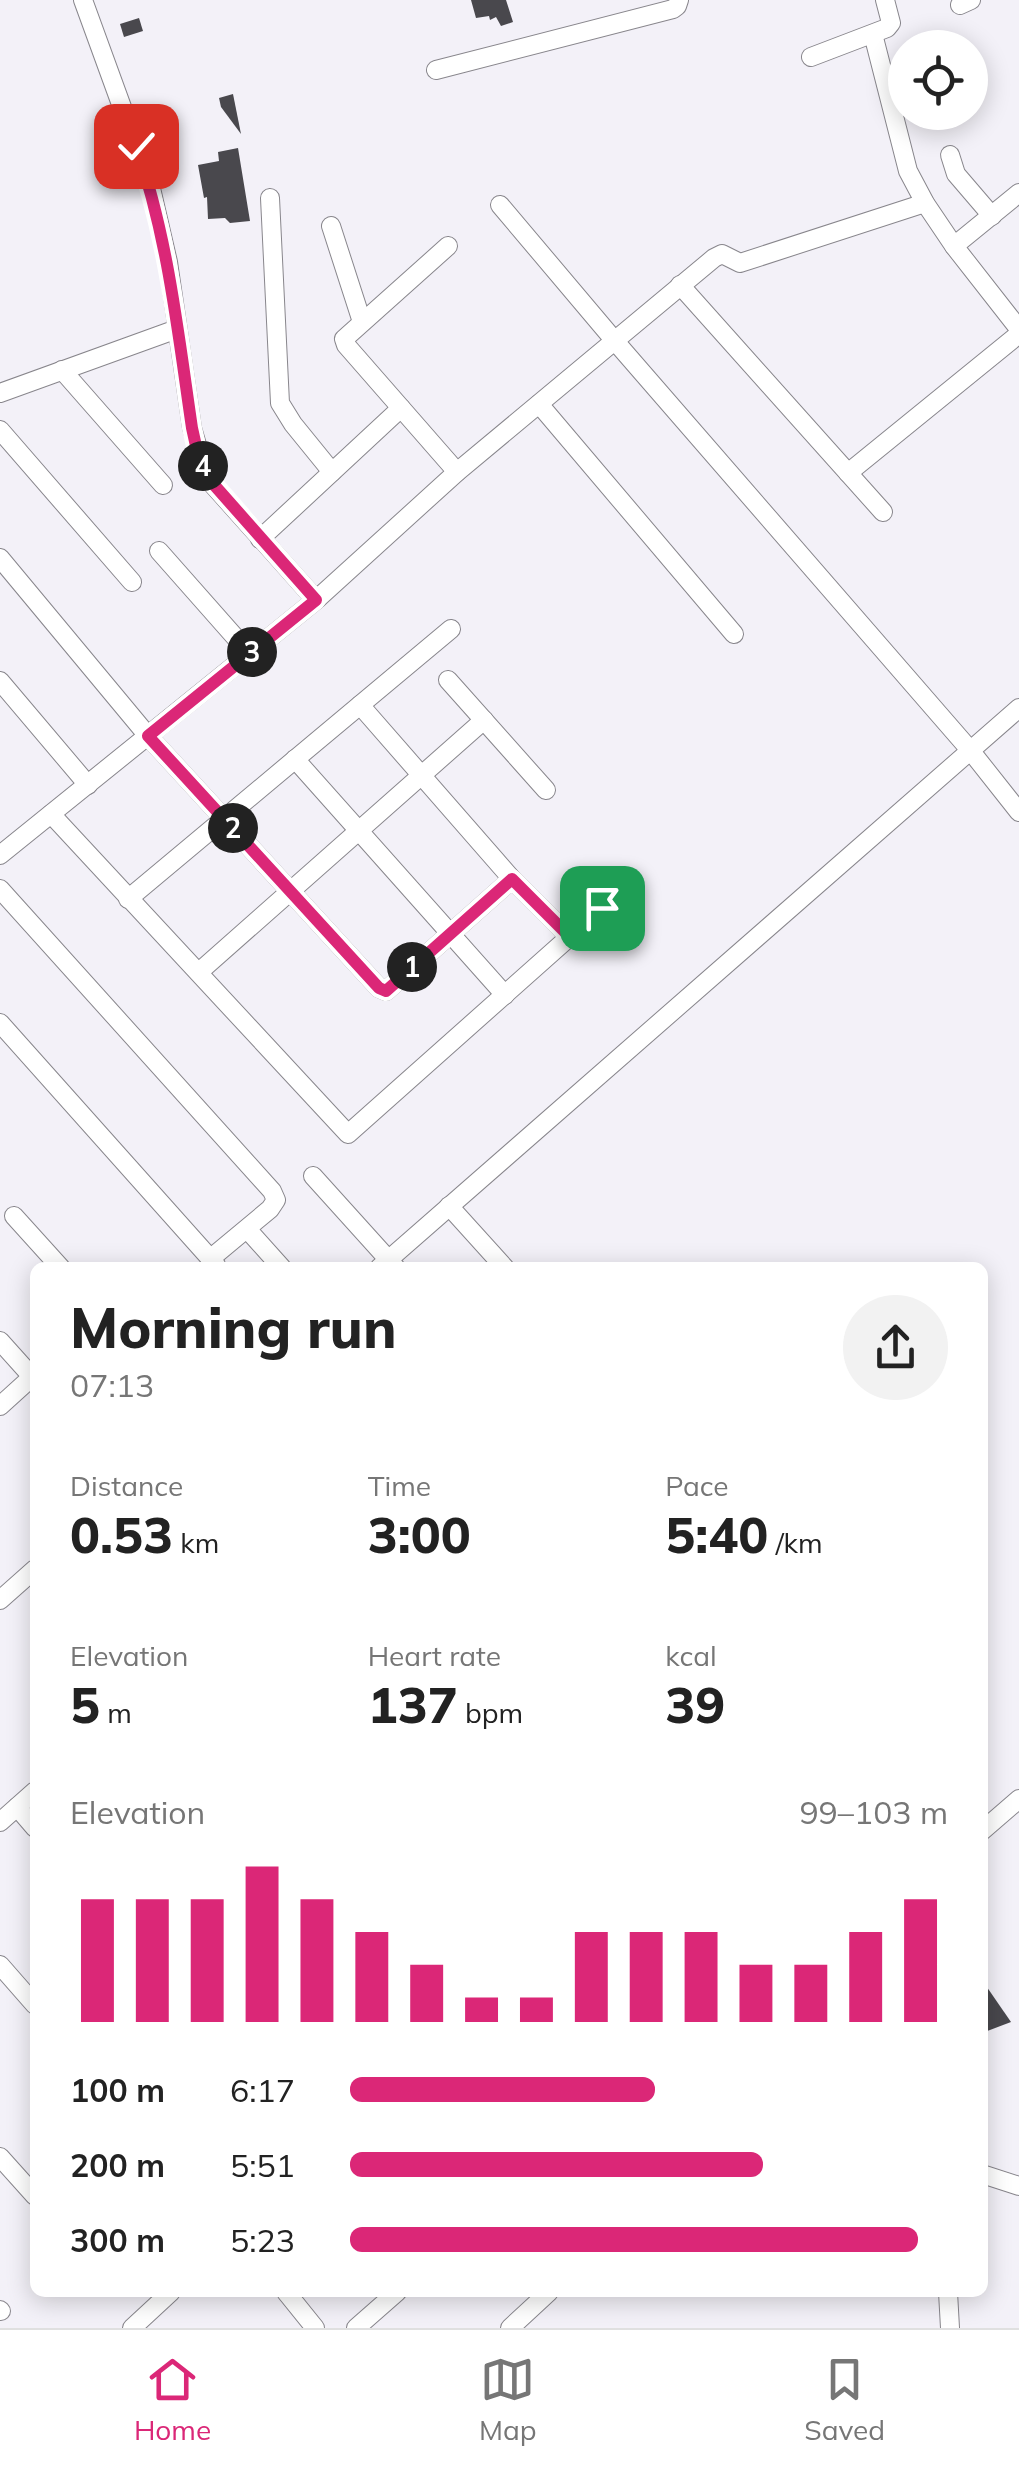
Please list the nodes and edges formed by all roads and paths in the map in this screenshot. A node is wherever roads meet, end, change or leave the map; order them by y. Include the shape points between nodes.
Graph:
1 (83, 0) edge
2 (679, 0) edge
3 (884, 0) edge
4 (873, 34) junction
5 (811, 58) dead end
6 (436, 70) dead end
7 (950, 155) dead end
8 (1019, 193) edge
9 (270, 198) dead end
10 (925, 203) junction
11 (500, 205) dead end
12 (992, 216) junction
13 (331, 226) dead end
14 (448, 246) dead end
15 (954, 246) junction
16 (680, 285) junction
17 (362, 322) junction
18 (177, 329) junction
19 (1019, 332) edge
20 (614, 340) junction
21 (62, 370) junction
22 (0, 392) edge
23 (539, 404) junction
24 (401, 408) junction
25 (0, 430) edge
26 (332, 472) junction
27 (456, 472) junction
28 (848, 473) junction
29 (163, 485) dead end
30 (883, 512) dead end
31 (260, 539) junction
32 (159, 552) dead end
33 (0, 558) edge
34 (132, 582) dead end
35 (316, 600) junction
36 (452, 629) dead end
37 (734, 634) dead end
38 (250, 654) junction
39 (448, 680) dead end
40 (0, 681) edge
41 (360, 705) junction
42 (1019, 708) edge
43 (484, 720) junction
44 (148, 736) junction
45 (970, 750) junction
46 (295, 759) junction
47 (422, 776) junction
48 (88, 785) junction
49 (546, 790) dead end
50 (1019, 812) edge
51 (51, 814) junction
52 (224, 819) junction
53 (359, 831) junction
54 (2, 851) edge
55 (512, 879) junction
56 (0, 889) edge
57 (291, 890) junction
58 (128, 899) junction
59 (602, 908) dead end
60 (450, 934) junction
61 (570, 937) junction
62 (199, 972) junction
63 (505, 996) junction
64 (0, 1023) edge
65 (313, 1176) dead end
66 (449, 1206) junction
67 (14, 1216) dead end
68 (247, 1228) junction
69 (56, 1262) edge
70 (213, 1262) edge
71 (215, 1262) edge
72 (277, 1262) edge
73 (385, 1262) edge
74 (391, 1262) edge
75 (500, 1262) edge
76 (0, 1341) edge
77 (30, 1375) edge
78 (30, 1382) edge
79 (0, 1406) edge
80 (30, 1573) edge
81 (0, 1600) edge
82 (30, 1795) edge
83 (1019, 1800) edge
84 (17, 1807) junction
85 (0, 1822) edge
86 (30, 1822) edge
87 (988, 1826) edge
88 (0, 1965) edge
89 (30, 1999) edge
90 (0, 2157) edge
91 (988, 2176) edge
92 (1019, 2186) edge
93 (30, 2190) edge
94 (166, 2297) edge
95 (290, 2297) edge
96 (391, 2297) edge
97 (544, 2297) edge
98 (948, 2297) edge
99 (132, 2328) edge
100 (315, 2328) edge
101 (356, 2328) edge
102 (510, 2328) edge
103 (950, 2328) edge

1 - 18 street via 150,184
2 - 6 street via 673,10
3 - 4 street via 891,23
4 - 5 street
4 - 10 street via 908,171
7 - 12 street via 956,174
8 - 12 street
9 - 26 street via 280,404
10 - 15 street
10 - 16 street via 740,262 718,255
11 - 20 street
12 - 15 street
13 - 17 street
14 - 17 street
15 - 19 street
16 - 20 street
16 - 28 street
17 - 24 street via 346,344
18 - 21 street
18 - 31 street via 198,455 208,478
19 - 28 street
20 - 23 street
20 - 45 street
21 - 22 street
21 - 29 street
23 - 27 street
23 - 37 street
24 - 26 street
24 - 27 street
25 - 34 street
26 - 31 street
27 - 35 street
28 - 30 street
31 - 35 street
32 - 38 street
33 - 44 street
35 - 38 street
36 - 41 street
38 - 44 street
39 - 43 street
40 - 48 street
41 - 46 street
41 - 47 street
42 - 45 street
43 - 47 street
43 - 49 street
44 - 48 street
44 - 52 street
45 - 50 street
45 - 66 street
46 - 52 street
46 - 53 street
47 - 53 street
47 - 55 street
48 - 51 street
51 - 54 street
51 - 58 street
52 - 57 street
52 - 58 street
53 - 57 street
53 - 60 street
55 - 60 street
55 - 61 street
56 - 68 street via 272,1191 276,1200
57 - 60 street via 386,991
57 - 62 street
58 - 62 street
59 - 61 street
60 - 63 street
61 - 63 street
62 - 63 street via 348,1134
64 - 70 street
65 - 73 street
66 - 74 street
66 - 75 street
67 - 69 street
68 - 71 street
68 - 72 street
76 - 77 street
78 - 79 street
80 - 81 street
82 - 84 street
83 - 87 street
84 - 85 street
84 - 86 street
88 - 89 street
90 - 93 street
91 - 92 street
94 - 99 street
95 - 100 street
96 - 101 street
97 - 102 street
98 - 103 street

